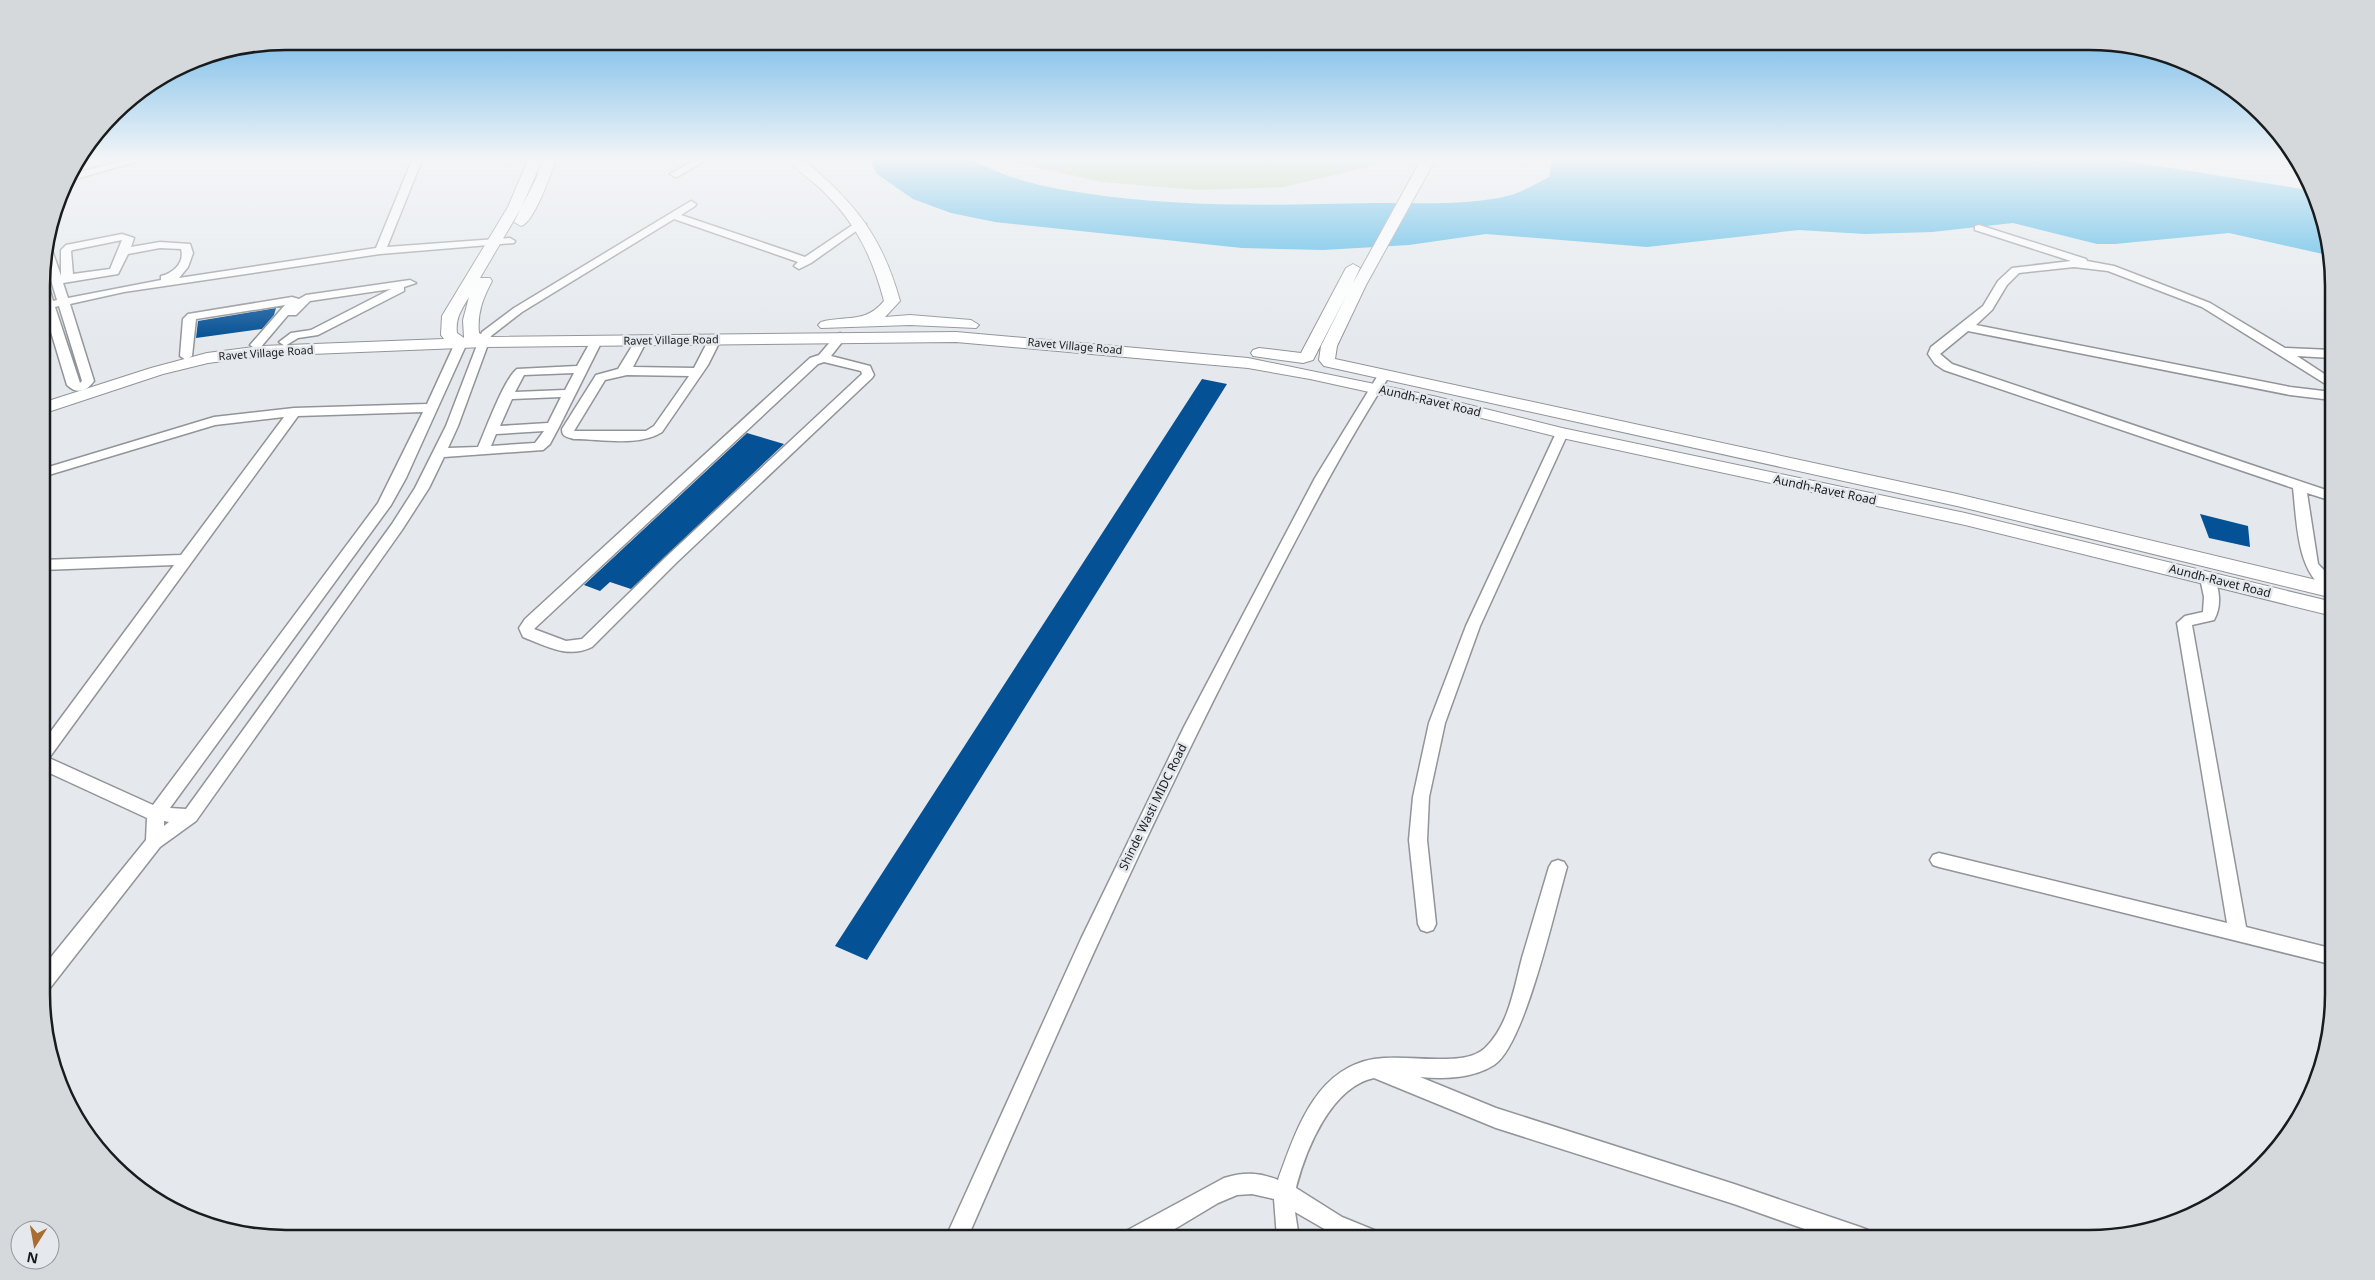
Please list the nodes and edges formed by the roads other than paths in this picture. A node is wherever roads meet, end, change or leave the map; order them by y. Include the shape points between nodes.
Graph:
1 (392, 220) edge
2 (507, 220) edge
3 (522, 220) edge
4 (664, 220) edge
5 (685, 220) edge
6 (858, 220) edge
7 (1384, 220) edge
8 (1391, 220) edge
9 (862, 224) junction
10 (1978, 228) dead end
11 (510, 241) junction
12 (494, 242) junction
13 (380, 250) junction
14 (124, 251) junction
15 (52, 259) edge
16 (2092, 265) junction
17 (114, 272) junction
18 (887, 276) junction
19 (62, 279) junction
20 (1352, 284) junction
21 (63, 301) junction
22 (50, 305) edge
23 (50, 308) edge
24 (915, 320) junction
25 (1967, 327) junction
26 (850, 330) junction
27 (920, 337) junction
28 (470, 338) junction
29 (715, 339) junction
30 (640, 340) junction
31 (596, 341) junction
32 (286, 342) junction
33 (261, 344) junction
34 (2283, 352) junction
35 (2325, 354) edge
36 (186, 356) junction
37 (823, 358) junction
38 (1305, 358) junction
39 (1329, 361) junction
40 (582, 369) junction
41 (624, 371) junction
42 (697, 372) junction
43 (1311, 376) junction
44 (2325, 379) edge
45 (1379, 382) junction
46 (83, 391) junction
47 (570, 393) junction
48 (2325, 395) edge
49 (506, 396) junction
50 (50, 398) edge
51 (50, 405) edge
52 (432, 408) junction
53 (294, 412) junction
54 (552, 427) junction
55 (491, 430) junction
56 (1562, 434) junction
57 (482, 451) junction
58 (439, 452) junction
59 (50, 471) edge
60 (2299, 487) junction
61 (2325, 496) edge
62 (368, 526) junction
63 (397, 527) junction
64 (187, 560) junction
65 (50, 565) edge
66 (2207, 578) junction
67 (2325, 580) edge
68 (2325, 589) edge
69 (2325, 607) edge
70 (50, 745) edge
71 (50, 766) edge
72 (156, 814) junction
73 (190, 816) junction
74 (154, 842) junction
75 (1939, 860) dead end
76 (1558, 867) dead end
77 (1427, 924) dead end
78 (2238, 934) junction
79 (2325, 955) edge
80 (50, 973) edge
81 (1373, 1069) junction
82 (1284, 1193) junction
83 (960, 1230) edge
84 (1151, 1230) edge
85 (1287, 1230) edge
86 (1344, 1230) edge
87 (1837, 1230) edge

1 - 13 street
2 - 12 main road
3 - 11 main road
4 - 28 street
5 - 9 street via 803,263
6 - 9 main road
7 - 20 main road
8 - 20 main road
9 - 18 main road
10 - 16 street
11 - 12 street
11 - 28 main road via 475,298 470,312
12 - 13 street
12 - 28 main road via 448,324
13 - 21 street
14 - 17 street
14 - 17 street via 171,244 186,246 188,253 181,272 172,277 126,284 122,274
14 - 19 street via 127,237 70,247 66,250
15 - 19 street
16 - 25 street via 2016,270 2002,282 1988,308
16 - 34 street via 2110,268 2184,295 2228,317
17 - 19 street
18 - 24 main road
18 - 26 main road via 891,304
19 - 21 street
20 - 38 main road
20 - 39 main road via 1329,346
21 - 22 street
21 - 46 street via 88,381
23 - 46 street via 73,385
24 - 26 main road, Ravet Village Road
24 - 27 main road via 927,324
24 - 38 main road, Ravet Village Road
25 - 48 street
25 - 60 street via 1935,350 1939,361 1948,368
26 - 27 main road, Ravet Village Road via 856,339
26 - 28 main road, Ravet Village Road
26 - 29 main road, Ravet Village Road
26 - 37 street
27 - 43 main road, Ravet Village Road via 1004,339 1143,352 1248,363
28 - 31 main road, Ravet Village Road
28 - 32 main road, Ravet Village Road
28 - 46 main road, Ravet Village Road via 234,354
28 - 52 street
28 - 58 street
29 - 30 main road, Ravet Village Road
29 - 42 street
30 - 31 main road, Ravet Village Road
30 - 41 street
31 - 40 street
32 - 33 main road, Ravet Village Road
32 - 33 street via 295,335 314,333 410,283 306,298
33 - 36 main road, Ravet Village Road
33 - 36 street via 294,302 292,300 192,316 189,319
34 - 35 street
34 - 44 street
36 - 46 main road, Ravet Village Road
37 - 37 street via 866,369 868,375 581,648 528,633 526,628 530,623 814,361
38 - 39 main road, Ravet Village Road via 1318,356
38 - 43 main road via 1297,366
39 - 43 main road via 1329,372
39 - 45 main road, Aundh-Ravet Road
40 - 47 street
40 - 49 street via 521,372 514,378
41 - 42 street
41 - 42 street via 600,378 568,433 650,434 658,429
43 - 45 main road, Aundh-Ravet Road
45 - 56 main road, Aundh-Ravet Road via 1433,400
45 - 68 main road, Aundh-Ravet Road via 1957,500
45 - 83 street, Shinde Wasti MIDC Road via 1286,544 1151,811 1050,1026
46 - 50 main road, Ravet Village Road
46 - 51 main road, Ravet Village Road
47 - 49 street
47 - 54 street
49 - 55 street
52 - 53 street
52 - 62 street via 392,490
53 - 59 street via 199,425
53 - 64 street
54 - 55 street
54 - 57 street via 538,447
55 - 57 street
56 - 66 main road, Aundh-Ravet Road via 1964,520
56 - 77 street via 1473,626 1437,723 1421,797 1418,840
57 - 58 street
58 - 63 street via 422,488
60 - 61 street
60 - 67 street via 2311,564
62 - 63 street
62 - 72 street
63 - 73 street
64 - 65 street
64 - 70 street
66 - 69 main road, Aundh-Ravet Road
66 - 78 street via 2213,598 2209,616 2190,618 2184,623
71 - 72 street
72 - 73 street
72 - 74 street
73 - 74 street
74 - 80 street
75 - 78 street
76 - 81 street via 1513,1022 1501,1043 1486,1059 1465,1066
78 - 79 street
81 - 82 street via 1348,1076 1331,1091 1306,1133
81 - 87 street via 1496,1118
82 - 84 street via 1265,1184 1242,1183 1223,1187
82 - 85 street
82 - 86 street

